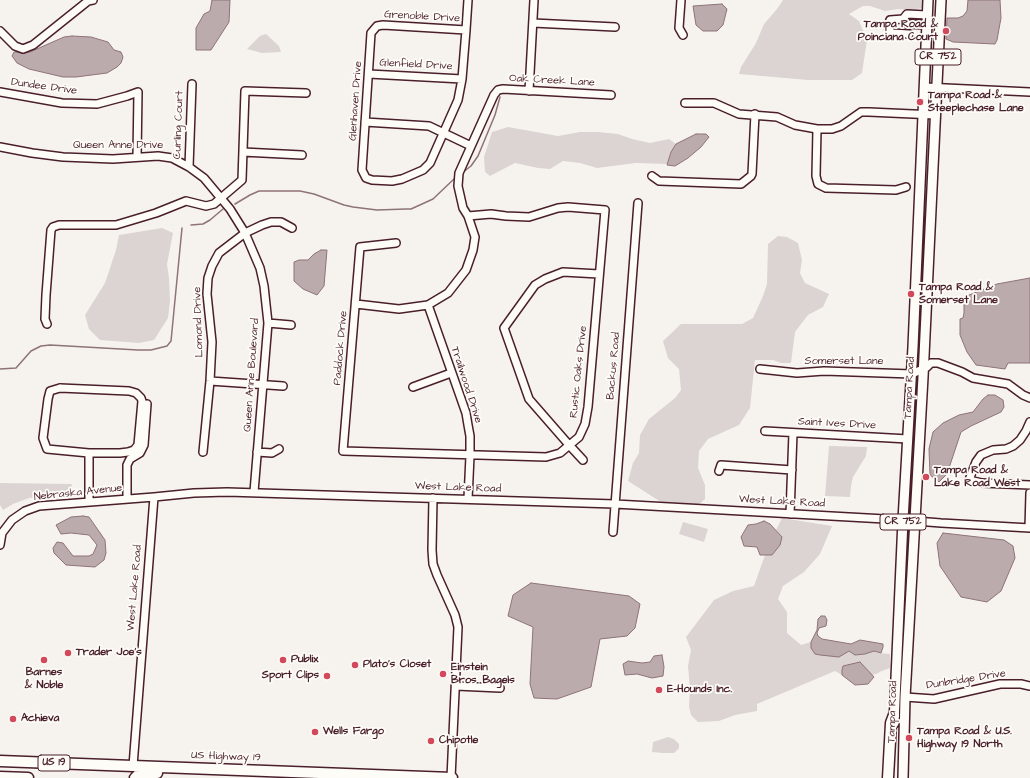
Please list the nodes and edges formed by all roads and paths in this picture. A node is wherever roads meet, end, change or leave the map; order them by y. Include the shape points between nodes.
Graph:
1 (93, 0) edge
2 (468, 0) edge
3 (534, 0) edge
4 (681, 0) edge
5 (928, 0) edge
6 (941, 0) edge
7 (928, 15) junction
8 (903, 18) junction
9 (533, 23) junction
10 (927, 25) junction
11 (377, 26) joint
12 (615, 27) dead end
13 (466, 30) junction
14 (0, 32) edge
15 (909, 34) dead end
16 (683, 35) dead end
17 (369, 74) junction
18 (462, 79) junction
19 (192, 84) dead end
20 (925, 87) junction
21 (937, 88) junction
22 (529, 91) junction
23 (0, 92) edge
24 (1030, 92) edge
25 (306, 93) dead end
26 (611, 95) dead end
27 (685, 103) dead end
28 (755, 114) junction
29 (924, 114) junction
30 (936, 115) junction
31 (365, 122) junction
32 (817, 129) junction
33 (444, 133) junction
34 (471, 146) junction
35 (0, 147) edge
36 (243, 152) junction
37 (302, 155) dead end
38 (137, 157) junction
39 (189, 167) junction
40 (652, 176) dead end
41 (906, 187) dead end
42 (222, 199) junction
43 (638, 203) dead end
44 (920, 211) junction
45 (931, 212) junction
46 (468, 216) junction
47 (292, 228) dead end
48 (245, 233) junction
49 (396, 243) dead end
50 (599, 274) junction
51 (356, 304) junction
52 (428, 305) junction
53 (268, 323) junction
54 (47, 324) dead end
55 (291, 325) dead end
56 (925, 368) junction
57 (760, 369) dead end
58 (451, 373) junction
59 (912, 374) junction
60 (210, 382) junction
61 (263, 385) junction
62 (284, 386) dead end
63 (413, 387) dead end
64 (1030, 398) edge
65 (147, 404) dead end
66 (1030, 422) edge
67 (765, 431) dead end
68 (793, 433) junction
69 (908, 439) junction
70 (570, 446) junction
71 (279, 449) dead end
72 (343, 451) joint
73 (203, 452) dead end
74 (257, 452) junction
75 (89, 453) junction
76 (470, 456) junction
77 (583, 460) dead end
78 (719, 470) dead end
79 (792, 470) junction
80 (1030, 485) edge
81 (254, 492) junction
82 (1030, 493) edge
83 (154, 497) junction
84 (433, 498) junction
85 (127, 499) junction
86 (468, 499) junction
87 (89, 501) junction
88 (615, 504) junction
89 (790, 514) junction
90 (903, 520) junction
91 (914, 521) junction
92 (1029, 528) edge
93 (613, 532) dead end
94 (0, 545) edge
95 (896, 648) junction
96 (456, 686) junction
97 (1030, 686) edge
98 (500, 688) dead end
99 (905, 698) junction
100 (894, 715) junction
101 (0, 761) edge
102 (133, 766) junction
103 (239, 770) junction
104 (0, 777) edge
105 (28, 778) edge
106 (135, 778) edge
107 (451, 778) edge
108 (888, 778) edge
109 (892, 778) edge
110 (903, 778) edge

1 - 14 street via 88,1 33,45 24,49 15,46
2 - 13 street
3 - 9 street
4 - 16 street via 679,28
5 - 7 main road, Tampa Road / CR 752
6 - 21 main road, Tampa Road / CR 752
7 - 8 street via 907,14
7 - 10 main road, Tampa Road / CR 752
8 - 10 street via 907,24
8 - 15 street via 890,20 889,30 892,33
9 - 12 street
9 - 22 street
10 - 20 main road, Tampa Road / CR 752
11 - 13 street, Grenoble Drive
11 - 17 street, Glenhaven Drive via 371,33
13 - 18 street
17 - 18 street, Glenfield Drive
17 - 31 street, Glenhaven Drive
18 - 33 street via 458,100
19 - 39 street, Curling Court
20 - 21 street
20 - 29 main road, Tampa Road / CR 752
21 - 24 street
21 - 30 main road, Tampa Road / CR 752
22 - 26 street, Oak Creek Lane
22 - 34 street, Oak Creek Lane via 498,90
23 - 38 street, Dundee Drive via 62,103 97,104 138,92
25 - 36 street via 244,90
27 - 28 street via 714,103 739,114
28 - 32 street via 777,117 795,126
28 - 40 street via 752,174 741,184 659,181
29 - 30 street
29 - 32 street via 862,112 841,126
29 - 44 main road, Tampa Road / CR 752
30 - 45 main road, Tampa Road / CR 752
31 - 33 street via 429,126
31 - 33 street, Glenhaven Drive via 362,170 366,178 372,180 392,181 423,170 430,163
32 - 41 street via 818,184 826,188 896,190
33 - 34 street
34 - 46 street, Oak Creek Lane via 459,173 458,186
35 - 38 street, Queen Anne Drive via 61,157
36 - 37 street
36 - 42 street via 242,180
38 - 39 street, Queen Anne Drive via 172,158
39 - 42 street, Queen Anne Drive via 204,178
42 - 48 street, Queen Anne Boulevard
42 - 54 street via 209,206 184,202 116,225 53,227 46,295
43 - 88 street, Backus Road
44 - 45 street
44 - 59 main road, Tampa Road / CR 752
45 - 56 main road, Tampa Road / CR 752
46 - 50 street, Rustic Oaks Drive via 491,214 529,217 568,207 605,210
46 - 52 street, Oak Creek Lane via 475,237 466,270 448,293
47 - 48 street, Lomond Drive via 281,222 271,222
48 - 53 street, Queen Anne Boulevard via 260,268
48 - 60 street, Lomond Drive via 217,256 208,278 208,310 212,329
49 - 51 street, Paddock Drive via 360,247
50 - 70 street, Rustic Oaks Drive via 588,407 579,438
50 - 70 street via 563,272 544,279 535,285 504,328 529,398
51 - 52 street, Oak Creek Lane via 399,309
51 - 72 street, Paddock Drive
52 - 58 street, Trailwood Drive
53 - 55 street
53 - 61 street, Queen Anne Boulevard
56 - 59 street, Somerset Lane
56 - 64 street, Somerset Lane via 931,363 938,363 973,378 1008,384
56 - 91 main road, Tampa Road / CR 752
57 - 59 street, Somerset Lane via 797,373 824,371
58 - 63 street
58 - 76 street, Trailwood Drive via 466,414
59 - 69 main road, Tampa Road / CR 752
60 - 61 street
60 - 73 street, Lomond Drive
61 - 62 street
61 - 74 street, Queen Anne Boulevard
65 - 85 street via 144,445 140,453 130,459 127,465
66 - 80 street via 1020,440 1013,446 981,455 970,480
67 - 68 street, Saint Ives Drive
68 - 69 street, Saint Ives Drive
68 - 79 street
69 - 90 main road, Tampa Road / CR 752
70 - 76 street, Rustic Oaks Drive via 560,453 546,457
70 - 77 street
71 - 74 street via 272,453
72 - 76 street, Rustic Oaks Drive
74 - 81 street, Queen Anne Boulevard
75 - 75 street via 128,452 138,446 142,401 136,393 60,388 50,391 43,438 47,449
75 - 87 street
76 - 86 street, Trailwood Drive
78 - 79 street via 721,465
79 - 89 street
81 - 83 street, West Lake Road
81 - 84 street, West Lake Road
82 - 92 street
83 - 85 street, Nebraska Avenue
83 - 102 street, West Lake Road
84 - 86 street, West Lake Road
84 - 96 street via 433,564 456,615 458,628
85 - 87 street, Nebraska Avenue
86 - 88 street, West Lake Road
87 - 94 street, Nebraska Avenue via 39,506 25,511 7,525 2,533
88 - 89 street, West Lake Road
88 - 93 street, Backus Road
89 - 90 street, West Lake Road
90 - 91 street, West Lake Road
90 - 95 main road, Tampa Road / CR 752
91 - 92 street, West Lake Road
91 - 99 main road, Tampa Road / CR 752
95 - 99 main road via 900,666 899,687
95 - 100 main road, Tampa Road / CR 752
96 - 98 street
96 - 107 street
97 - 99 street, Dunbridge Drive via 1000,684 934,699
99 - 110 main road, Tampa Road / CR 752
100 - 108 highway via 891,723
100 - 109 main road, Tampa Road / CR 752
101 - 102 highway, US Highway 19 / US 19
102 - 103 highway, US Highway 19 / US 19
103 - 106 highway via 213,775 151,773 138,774
103 - 107 highway, US Highway 19 / US 19
104 - 105 highway, US 19

